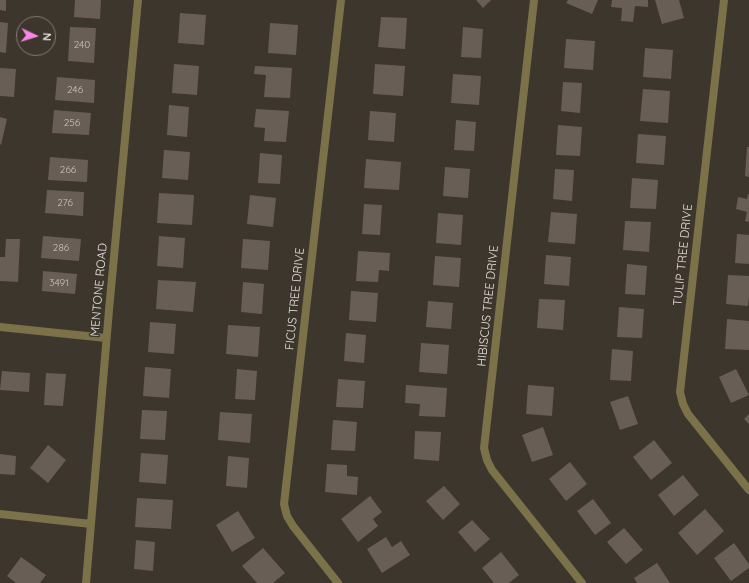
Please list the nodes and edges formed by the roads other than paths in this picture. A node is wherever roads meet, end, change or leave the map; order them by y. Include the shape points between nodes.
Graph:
1 (138, 0) edge
2 (341, 0) edge
3 (534, 0) edge
4 (724, 0) edge
5 (0, 327) edge
6 (106, 338) junction
7 (749, 490) edge
8 (0, 514) edge
9 (91, 524) junction
10 (86, 583) edge
11 (338, 583) edge
12 (582, 583) edge

1 - 6 street, MENTONE ROAD
2 - 11 street, FICUS TREE DRIVE via 284,504 293,526
3 - 12 street, HIBISCUS TREE DRIVE via 484,448 486,460 492,470
4 - 7 street, TULIP TREE DRIVE via 680,392 682,404 688,414
5 - 6 street
6 - 9 street, MENTONE ROAD
8 - 9 street
9 - 10 street, MENTONE ROAD

